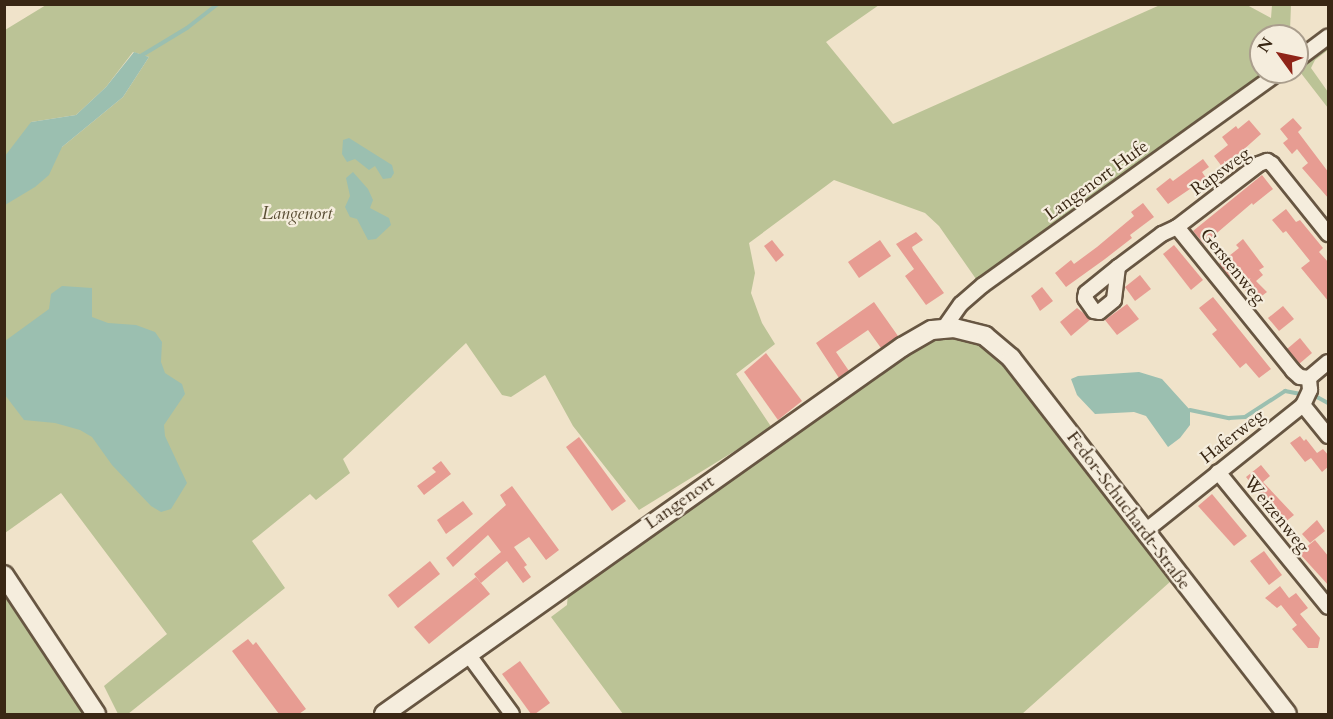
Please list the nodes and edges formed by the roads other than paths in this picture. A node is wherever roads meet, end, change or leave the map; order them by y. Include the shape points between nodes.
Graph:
1 (1329, 38) edge
2 (1309, 52) edge
3 (1262, 84) edge
4 (1177, 227) junction
5 (1329, 234) edge
6 (1119, 267) dead end
7 (949, 328) junction
8 (1329, 362) edge
9 (1309, 378) junction
10 (1303, 405) junction
11 (1329, 436) edge
12 (1218, 472) junction
13 (1144, 532) junction
14 (4, 575) edge
15 (1329, 607) edge
16 (468, 654) junction
17 (96, 714) edge
18 (384, 714) edge
19 (512, 714) edge
20 (1287, 714) edge

1 - 2 street
3 - 7 street, Langenort Hufe via 983,285 961,304
4 - 5 street, Rapsweg via 1267,161
4 - 6 street, Gerstenweg
4 - 9 street, Gerstenweg via 1293,371
7 - 13 street, Fedor-Schuchardt-Straße via 970,330 999,345
7 - 16 street, Langenort via 920,336 902,347
8 - 9 street
9 - 10 street via 1310,390
10 - 11 street
10 - 12 street, Haferweg
12 - 13 street, Haferweg
12 - 15 street, Weizenweg
13 - 20 street, Fedor-Schuchardt-Straße
14 - 17 street
16 - 18 street, Langenort
16 - 19 street

